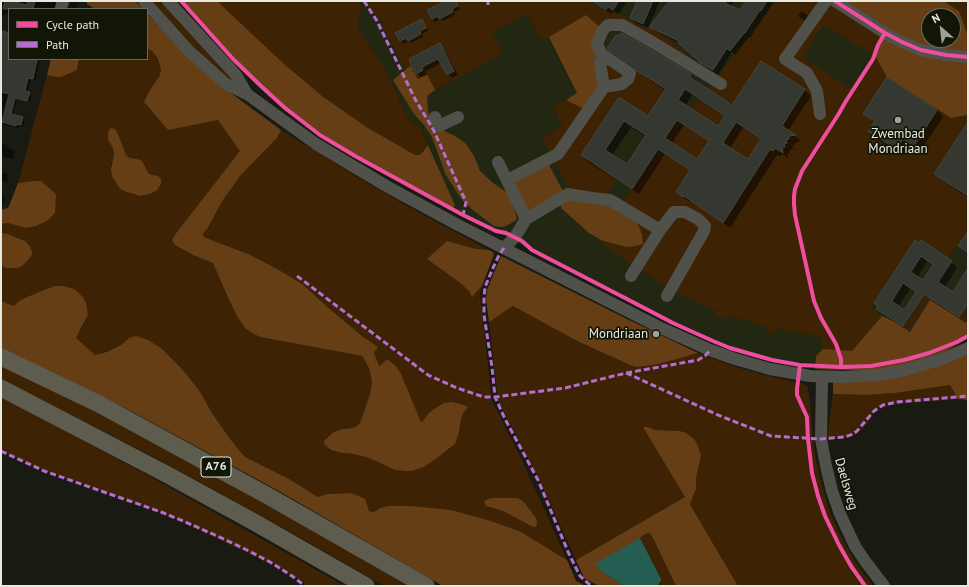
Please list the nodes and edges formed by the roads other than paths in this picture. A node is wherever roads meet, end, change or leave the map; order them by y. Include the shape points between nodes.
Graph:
1 (144, 1) edge
2 (168, 1) edge
3 (826, 1) edge
4 (835, 1) edge
5 (968, 57) edge
6 (604, 59) junction
7 (721, 84) dead end
8 (604, 87) junction
9 (247, 94) junction
10 (820, 114) dead end
11 (435, 117) dead end
12 (458, 117) dead end
13 (498, 162) dead end
14 (507, 180) junction
15 (526, 219) junction
16 (660, 230) junction
17 (504, 248) junction
18 (630, 276) dead end
19 (667, 296) dead end
20 (968, 348) edge
21 (1, 357) edge
22 (822, 377) junction
23 (1, 388) edge
24 (366, 586) edge
25 (426, 586) edge
26 (884, 586) edge

1 - 9 street via 189,51 226,84
2 - 9 street via 236,75
3 - 10 street via 785,59 807,74 817,91
4 - 5 street via 885,33 921,50
6 - 7 street via 598,44 603,30 608,25 622,25
6 - 8 street via 600,63
6 - 8 street via 606,57 630,73 622,84
8 - 14 street via 558,154
9 - 17 street via 316,144 388,187
11 - 12 street via 439,126
13 - 14 street
14 - 15 street
15 - 16 street via 568,194 610,200
15 - 17 street via 515,237
16 - 18 street
16 - 19 street via 674,212 684,212 705,226
17 - 22 street via 661,328 710,350 770,369
20 - 22 street via 933,362 896,372 856,377
21 - 25 highway, A76 via 106,408
22 - 26 street, Daelsweg via 822,439 832,491 855,546
23 - 24 highway, A76 via 168,475

